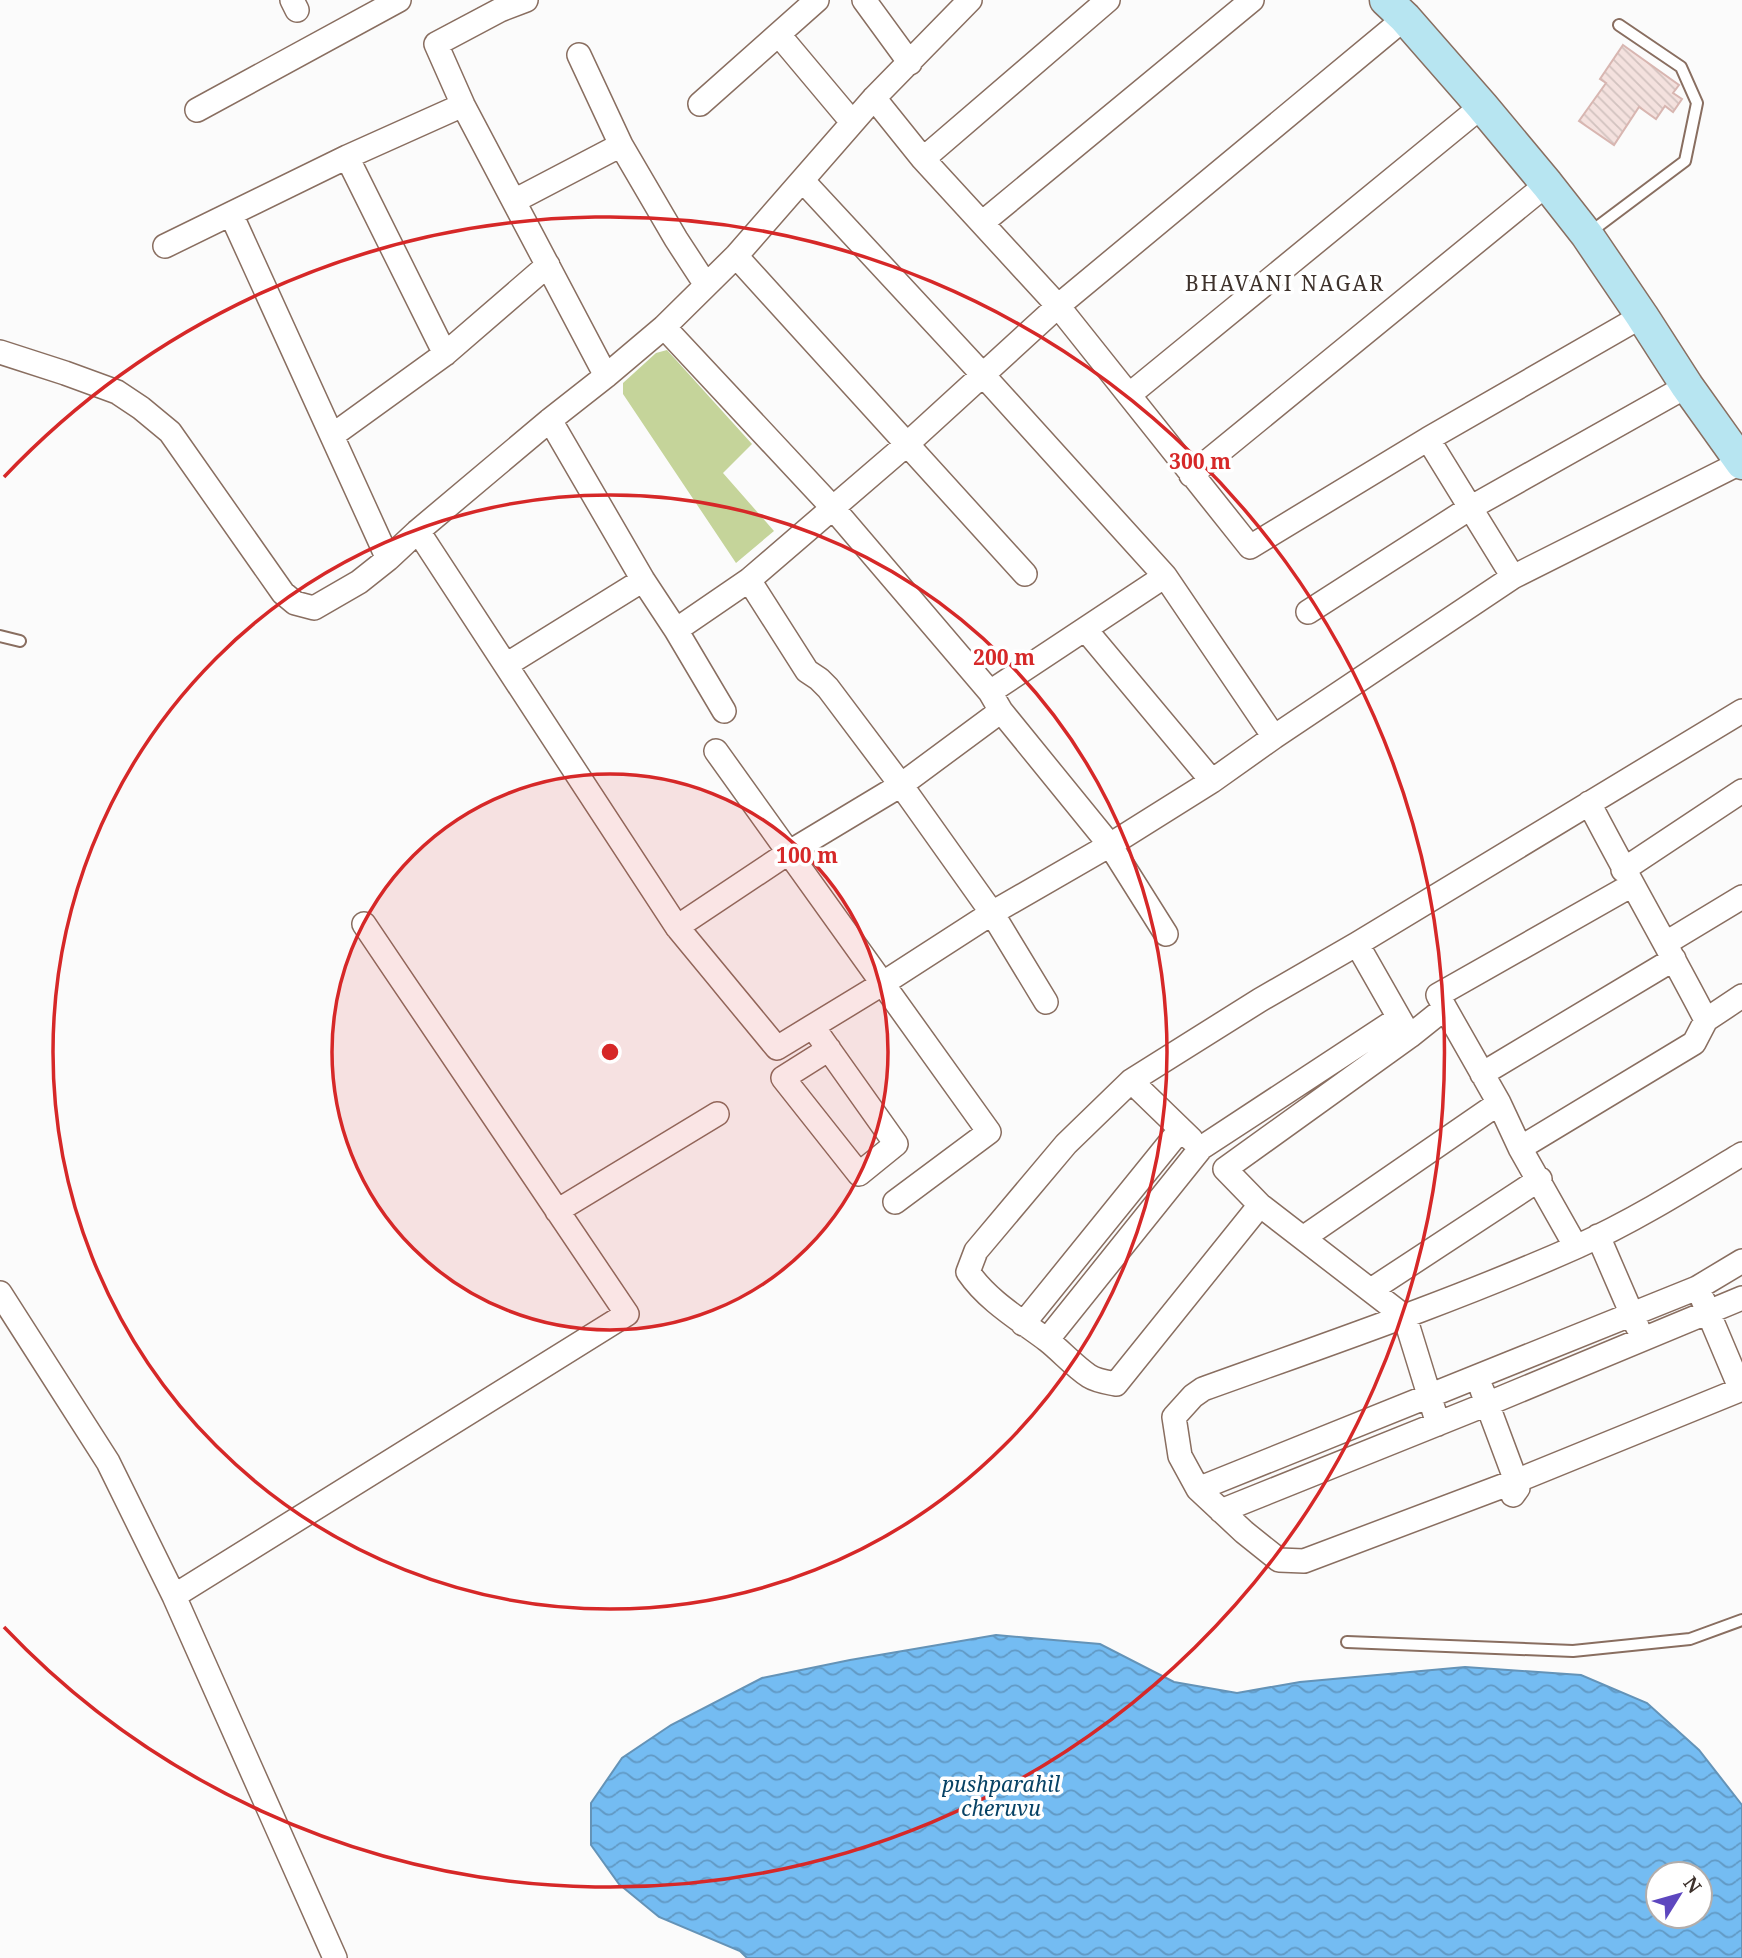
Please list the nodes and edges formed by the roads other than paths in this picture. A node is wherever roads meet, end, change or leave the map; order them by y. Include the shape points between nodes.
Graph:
1 (399, 0) edge
2 (526, 0) edge
3 (817, 0) edge
4 (863, 0) edge
5 (970, 0) edge
6 (1108, 0) edge
7 (1252, 0) edge
8 (497, 5) edge
9 (359, 9) edge
10 (1396, 9) edge
11 (1619, 25) dead end
12 (779, 35) junction
13 (579, 55) dead end
14 (910, 63) junction
15 (874, 98) junction
16 (463, 104) junction
17 (700, 104) dead end
18 (1482, 106) junction
19 (197, 110) dead end
20 (852, 122) junction
21 (621, 145) junction
22 (347, 157) junction
23 (923, 159) junction
24 (803, 181) junction
25 (1547, 184) junction
26 (514, 201) junction
27 (230, 214) junction
28 (982, 223) junction
29 (1587, 235) junction
30 (165, 246) dead end
31 (736, 256) junction
32 (548, 265) junction
33 (706, 285) junction
34 (1058, 306) junction
35 (1642, 316) junction
36 (664, 327) junction
37 (0, 352) edge
38 (445, 354) junction
39 (983, 374) junction
40 (606, 376) junction
41 (1687, 386) junction
42 (1129, 395) junction
43 (550, 419) junction
44 (332, 435) junction
45 (1428, 439) junction
46 (906, 445) junction
47 (1742, 463) edge
48 (1191, 475) junction
49 (833, 508) junction
50 (1470, 508) junction
51 (418, 531) junction
52 (388, 559) junction
53 (1026, 574) dead end
54 (1165, 576) junction
55 (1513, 577) junction
56 (643, 580) junction
57 (749, 580) junction
58 (1308, 612) dead end
59 (1085, 629) junction
60 (676, 630) junction
61 (0, 636) edge
62 (20, 641) dead end
63 (506, 665) junction
64 (996, 702) junction
65 (1742, 710) edge
66 (724, 711) dead end
67 (1274, 737) junction
68 (716, 751) dead end
69 (1212, 781) junction
70 (901, 785) junction
71 (1742, 791) edge
72 (1589, 803) junction
73 (1110, 845) junction
74 (788, 853) junction
75 (1628, 877) junction
76 (1742, 897) edge
77 (992, 913) junction
78 (364, 924) dead end
79 (677, 927) junction
80 (1166, 934) dead end
81 (1357, 944) junction
82 (1670, 951) junction
83 (1324, 963) junction
84 (882, 984) junction
85 (1253, 991) dead end
86 (1742, 996) edge
87 (1046, 1002) dead end
88 (1445, 1007) junction
89 (1706, 1020) junction
90 (813, 1027) junction
91 (1405, 1027) junction
92 (829, 1049) junction
93 (1482, 1074) junction
94 (1131, 1081) junction
95 (1499, 1103) junction
96 (717, 1114) dead end
97 (1180, 1129) junction
98 (1201, 1148) junction
99 (1521, 1148) junction
100 (1742, 1154) edge
101 (1225, 1169) junction
102 (1539, 1179) junction
103 (895, 1202) dead end
104 (1260, 1205) junction
105 (557, 1211) junction
106 (1598, 1236) junction
107 (1303, 1238) junction
108 (1576, 1247) junction
109 (1241, 1249) dead end
110 (1742, 1261) edge
111 (1697, 1288) junction
112 (1371, 1290) junction
113 (0, 1293) edge
114 (1189, 1294) junction
115 (1742, 1298) edge
116 (1710, 1312) junction
117 (1632, 1315) junction
118 (1405, 1317) junction
119 (1023, 1324) junction
120 (1047, 1340) junction
121 (1643, 1340) junction
122 (1477, 1377) junction
123 (1741, 1390) edge
124 (1430, 1396) junction
125 (1488, 1404) junction
126 (1438, 1424) junction
127 (1516, 1481) junction
128 (1199, 1489) junction
129 (1221, 1511) junction
130 (1443, 1522) dead end
131 (174, 1596) junction
132 (1742, 1620) edge
133 (1348, 1642) dead end
134 (335, 1958) edge

1 - 9 street
2 - 8 street
3 - 12 street
4 - 14 street
5 - 14 street
6 - 23 street
7 - 28 street
8 - 16 street via 436,44
9 - 19 street
10 - 18 street
10 - 34 street
11 - 29 lane via 1681,67 1697,103 1685,161
12 - 17 street
12 - 20 street
13 - 21 street
14 - 15 street
15 - 20 street
15 - 23 street
16 - 22 street
16 - 26 street
18 - 25 street
18 - 42 street
20 - 24 street
21 - 26 street
21 - 33 street
22 - 27 street
22 - 38 street
23 - 28 street
24 - 31 street
24 - 39 street
25 - 29 street
25 - 48 street
26 - 32 street
27 - 30 street
27 - 44 street
28 - 34 street
29 - 35 street
31 - 33 street
31 - 46 street
32 - 38 street
32 - 40 street
33 - 36 street
34 - 39 street
34 - 42 street
35 - 41 street
35 - 45 street
36 - 40 street
36 - 49 street
37 - 52 street via 117,393 170,432 259,562 295,603 314,608
38 - 44 street
39 - 46 street
39 - 54 street
40 - 43 street
41 - 47 street
41 - 50 street
42 - 48 street
43 - 51 street
43 - 56 street
44 - 52 street
45 - 48 street via 1250,547
45 - 50 street
46 - 49 street
46 - 53 street
47 - 55 street
49 - 57 street
49 - 64 street
50 - 55 street
50 - 58 street
51 - 52 street
51 - 63 street
54 - 59 street
54 - 67 street
55 - 67 street
56 - 60 street
56 - 63 street
57 - 60 street
57 - 70 street via 807,671 828,688
59 - 64 street
59 - 69 street
60 - 66 street
61 - 62 lane
63 - 79 street
64 - 70 street
64 - 73 street
65 - 72 street
67 - 69 street
68 - 74 street
69 - 73 street
70 - 74 street
70 - 77 street
71 - 75 street
72 - 75 street
72 - 81 street
73 - 77 street
73 - 80 street
74 - 79 street
74 - 84 street
75 - 82 street
75 - 88 street via 1438,995
76 - 82 street
77 - 84 street
77 - 87 street
78 - 105 street
79 - 90 street via 777,1048
81 - 83 street
81 - 91 street
82 - 89 street
82 - 93 street
83 - 85 street via 1307,956
83 - 94 street
84 - 90 street
84 - 103 street via 989,1132
86 - 89 street
88 - 91 street
88 - 93 street
89 - 99 street via 1694,1043
90 - 92 street
91 - 98 street
91 - 101 street
92 - 92 street via 896,1144 859,1174 783,1078
93 - 95 street
94 - 97 street
94 - 119 street via 1066,1144 976,1251 968,1272
95 - 99 street
95 - 107 street
96 - 105 street
97 - 98 street
97 - 119 street
98 - 101 street
98 - 120 street
99 - 102 street
100 - 106 street
101 - 104 street
102 - 108 street
102 - 112 street
104 - 107 street
104 - 114 street
105 - 131 street via 627,1314
106 - 108 street
106 - 117 street
107 - 112 street
108 - 118 street
109 - 114 street via 1205,1293 1199,1298
110 - 111 street
111 - 116 street
111 - 117 street
112 - 118 street
113 - 131 street via 108,1462
114 - 120 street via 1116,1384 1090,1376
115 - 116 street
116 - 121 street
116 - 123 street
117 - 121 street
117 - 122 street
118 - 124 street
118 - 128 street via 1203,1388 1193,1396 1174,1417 1180,1456
119 - 120 street
121 - 125 street
122 - 124 street
122 - 125 street
123 - 127 street
124 - 126 street
124 - 128 street
125 - 126 street
125 - 127 street
126 - 129 street
127 - 129 street via 1304,1561 1279,1560
127 - 130 street via 1513,1495
128 - 129 street
131 - 134 street
132 - 133 lane via 1690,1639 1573,1651

